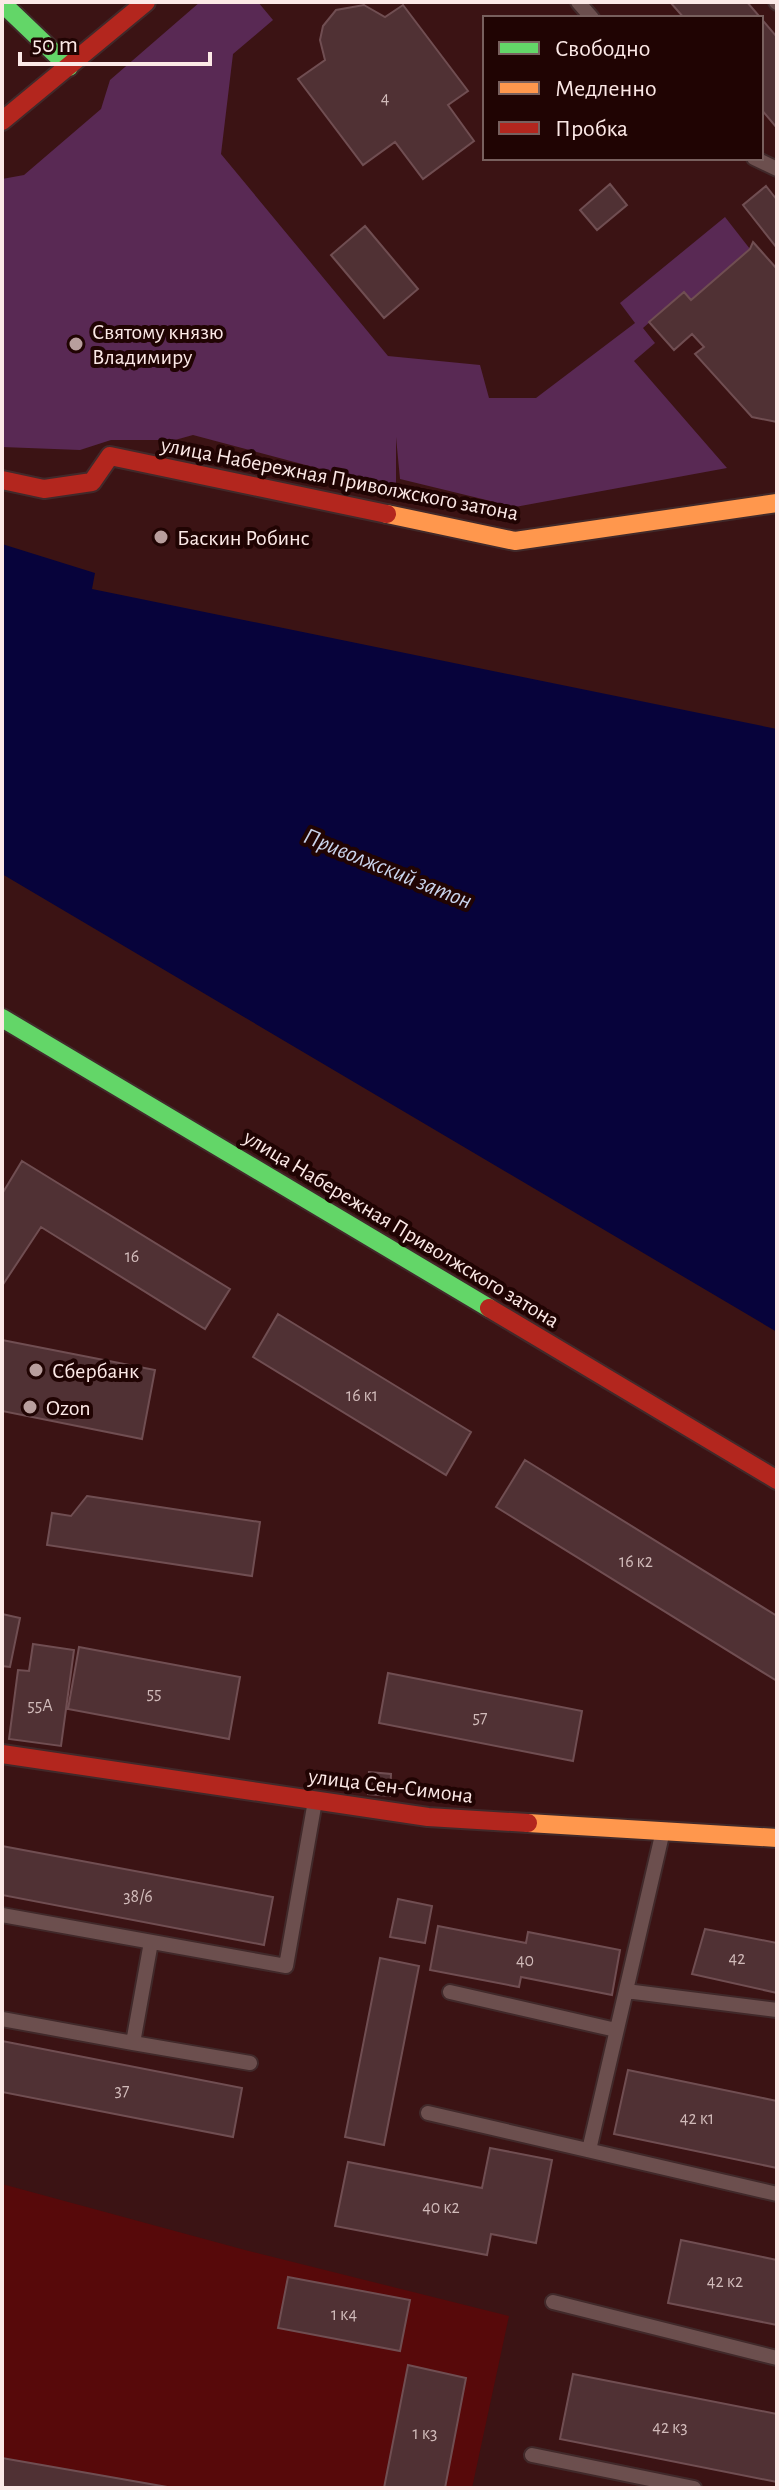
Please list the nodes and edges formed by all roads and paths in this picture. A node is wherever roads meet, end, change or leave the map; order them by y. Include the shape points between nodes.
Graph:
1 (146, 2) edge
2 (2, 3) edge
3 (69, 67) junction
4 (2, 121) edge
5 (758, 160) edge
6 (777, 169) edge
7 (2, 480) edge
8 (777, 503) edge
9 (2, 1018) edge
10 (777, 1480) edge
11 (2, 1754) edge
12 (315, 1800) junction
13 (663, 1831) junction
14 (777, 1838) edge
15 (2, 1915) edge
16 (151, 1942) junction
17 (626, 1991) junction
18 (450, 1992) dead end
19 (777, 2010) edge
20 (2, 2019) edge
21 (616, 2030) junction
22 (133, 2043) junction
23 (250, 2063) dead end
24 (428, 2113) dead end
25 (589, 2150) junction
26 (777, 2194) edge
27 (553, 2302) dead end
28 (777, 2358) edge
29 (532, 2455) dead end
30 (694, 2488) edge

1 - 3 street
2 - 3 street
3 - 4 street
5 - 6 lane
7 - 8 street, улица Набережная Приволжского затона via 44,489 92,482 110,456 515,541
9 - 10 street, улица Набережная Приволжского затона
11 - 12 street, улица Сен-Симона
12 - 13 street, улица Сен-Симона via 428,1817
12 - 16 lane via 286,1966
13 - 14 street, улица Сен-Симона
13 - 17 lane
15 - 16 lane
16 - 22 lane
17 - 19 lane
17 - 21 lane
18 - 21 lane
20 - 22 lane
21 - 25 lane
22 - 23 lane
24 - 25 lane
25 - 26 lane
27 - 28 lane
29 - 30 lane

